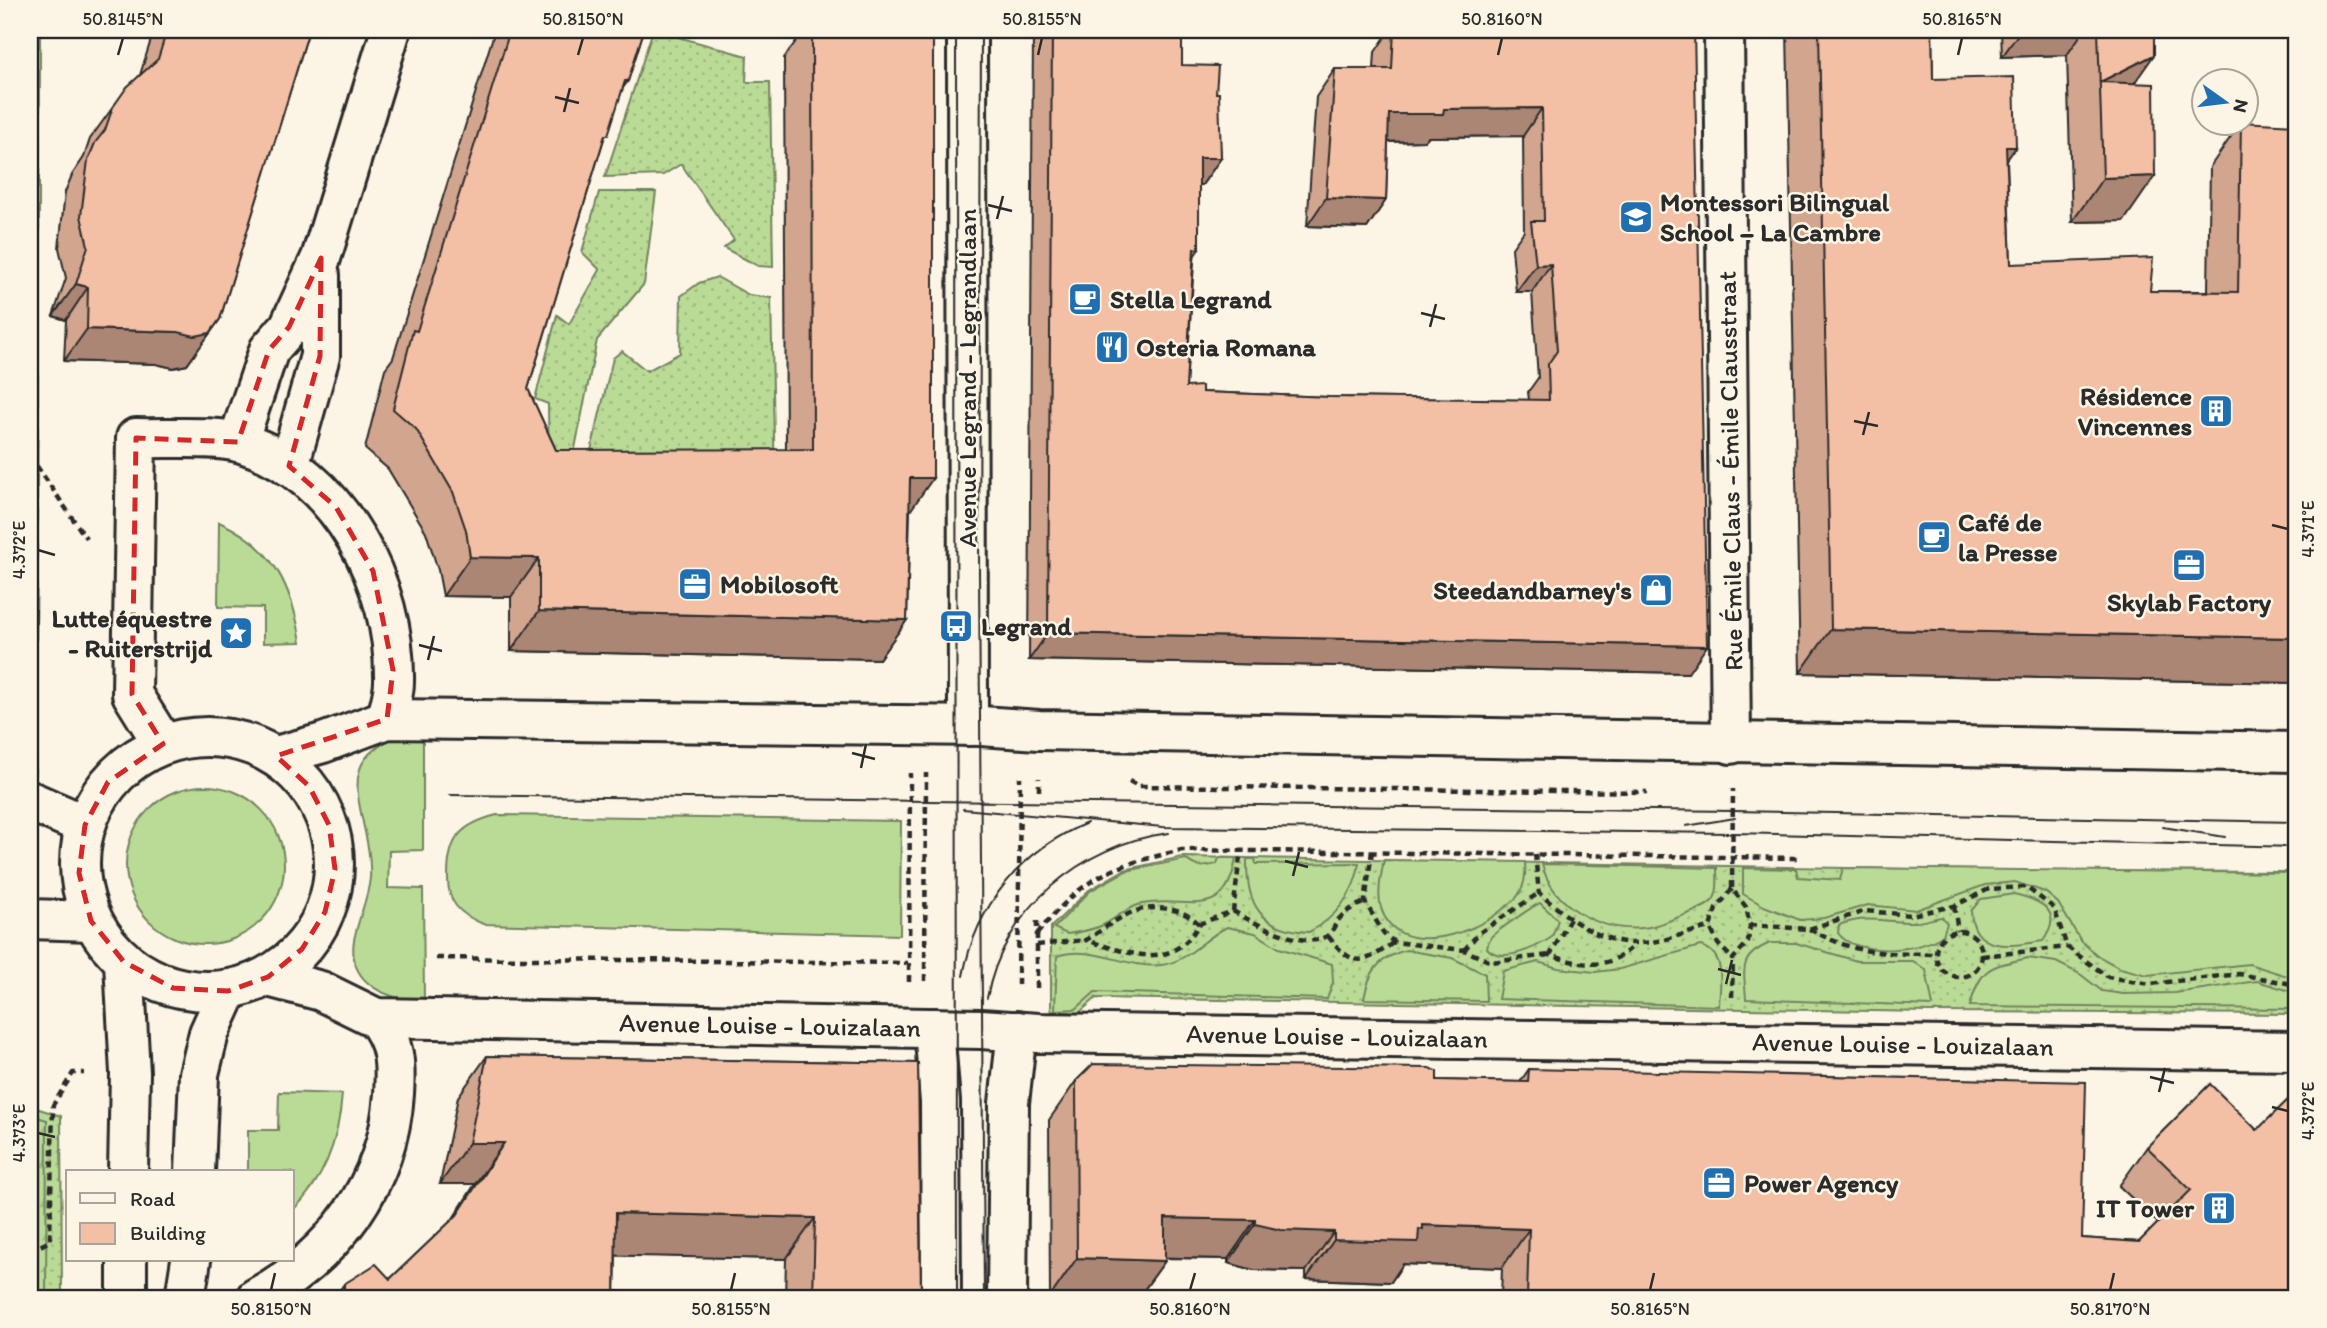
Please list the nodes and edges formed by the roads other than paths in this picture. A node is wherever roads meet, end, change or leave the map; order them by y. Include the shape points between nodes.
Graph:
1 (391, 30) edge
2 (967, 30) edge
3 (1724, 30) edge
4 (321, 258) junction
5 (238, 442) junction
6 (289, 466) junction
7 (387, 719) junction
8 (968, 726) junction
9 (163, 744) junction
10 (1731, 744) junction
11 (2297, 752) edge
12 (276, 756) junction
13 (30, 801) edge
14 (85, 825) junction
15 (30, 919) edge
16 (91, 921) junction
17 (124, 962) junction
18 (268, 977) junction
19 (228, 990) junction
20 (376, 1018) junction
21 (934, 1028) junction
22 (1017, 1031) junction
23 (2297, 1051) edge
24 (128, 1170) edge
25 (195, 1170) edge
26 (127, 1262) edge
27 (127, 1298) edge
28 (256, 1298) edge
29 (941, 1298) edge
30 (1007, 1298) edge

1 - 4 main road
2 - 8 main road, Avenue Legrand - Legrandlaan
3 - 10 main road, Rue Émile Claus - Émile Clausstraat
4 - 5 main road via 289,327 269,350
4 - 6 main road via 320,356
5 - 6 main road
5 - 9 main road via 136,439 132,694
6 - 7 main road via 336,507 373,571 390,636 394,684
7 - 8 main road
7 - 12 main road
8 - 10 main road
9 - 12 main road via 202,736 240,740
9 - 14 main road via 133,759 108,782
10 - 11 main road
12 - 18 main road via 309,786 328,825 335,869 325,912 302,950
13 - 14 main road
14 - 16 main road via 79,873
15 - 16 main road
16 - 17 main road
17 - 19 main road via 173,988
17 - 24 main road via 130,1073
18 - 19 main road
18 - 20 main road, Avenue Louise - Louizalaan via 321,992
19 - 25 main road via 209,1033 199,1074
20 - 21 main road, Avenue Louise - Louizalaan
20 - 28 main road via 389,1035 395,1077 390,1124 373,1180 351,1219 322,1250 285,1283
21 - 22 main road, Avenue Louise - Louizalaan
21 - 29 main road via 940,1102
22 - 23 main road, Avenue Louise - Louizalaan
22 - 30 main road via 1009,1103
26 - 27 main road

